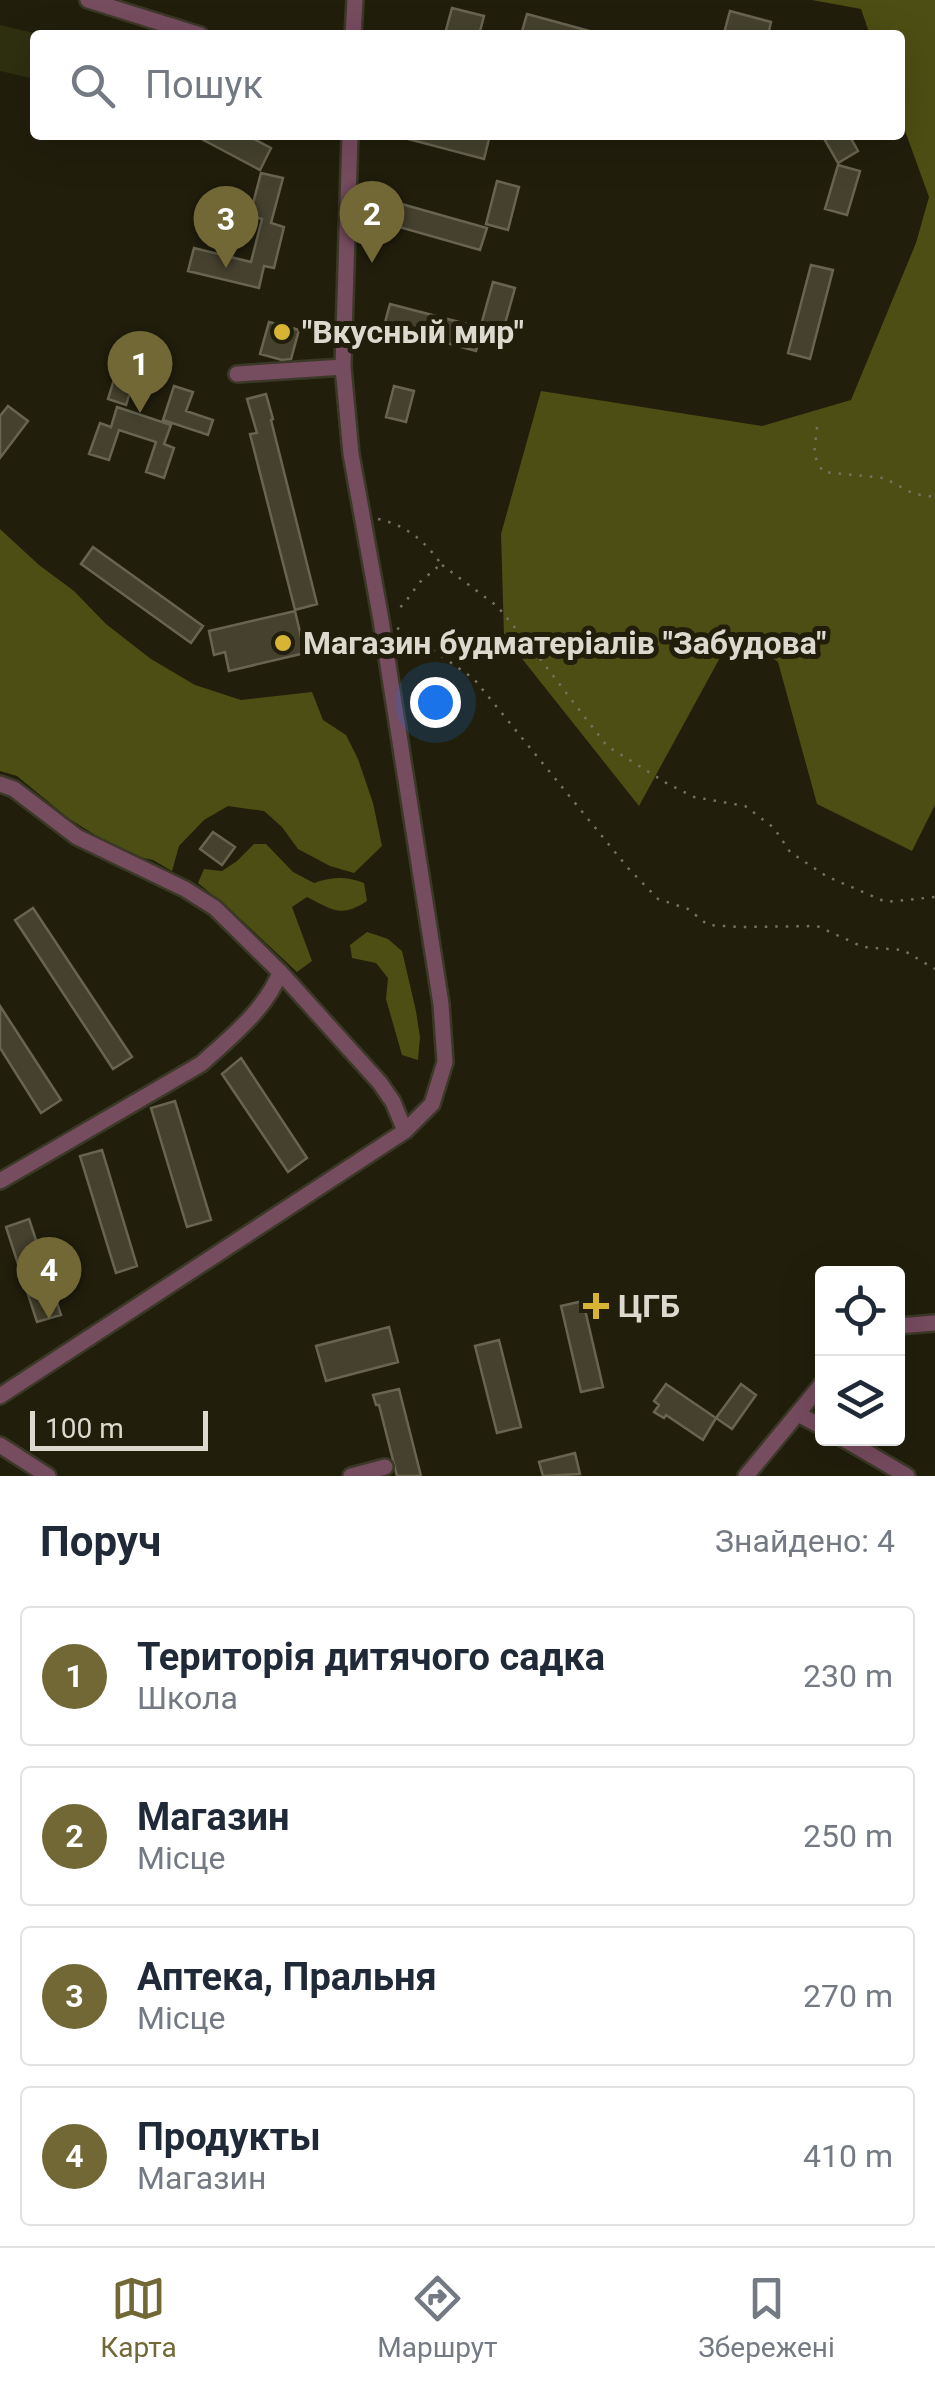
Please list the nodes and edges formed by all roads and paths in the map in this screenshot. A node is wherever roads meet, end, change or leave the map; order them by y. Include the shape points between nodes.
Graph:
1 (88, 0) edge
2 (355, 0) edge
3 (184, 30) edge
4 (354, 30) edge
5 (350, 140) edge
6 (343, 367) junction
7 (237, 374) dead end
8 (817, 427) dead end
9 (935, 497) edge
10 (362, 516) junction
11 (440, 564) junction
12 (381, 620) junction
13 (0, 784) edge
14 (935, 897) edge
15 (935, 969) edge
16 (280, 972) junction
17 (405, 1131) junction
18 (0, 1181) edge
19 (935, 1324) edge
20 (905, 1326) edge
21 (815, 1393) edge
22 (0, 1396) edge
23 (798, 1414) junction
24 (815, 1423) edge
25 (0, 1444) edge
26 (856, 1446) edge
27 (385, 1467) dead end
28 (48, 1476) edge
29 (351, 1476) edge
30 (746, 1476) edge
31 (907, 1476) edge

1 - 3 street
2 - 4 street
5 - 6 street
6 - 7 street
6 - 10 street
8 - 9 path via 814,455 822,472 884,478
10 - 11 path via 414,534
10 - 12 street
11 - 12 path
11 - 14 path via 497,606 607,746 694,797 745,806 774,828 790,852 826,876 886,902
12 - 15 path via 474,680 658,899 708,924 817,926 862,947 902,950
12 - 17 street via 446,1062 432,1104
13 - 16 street via 76,836 215,908
16 - 17 street via 380,1083
16 - 18 street via 274,991 201,1064
17 - 22 street
19 - 20 street
21 - 23 street
23 - 24 street
23 - 30 street
25 - 28 street
26 - 31 street
27 - 29 street

